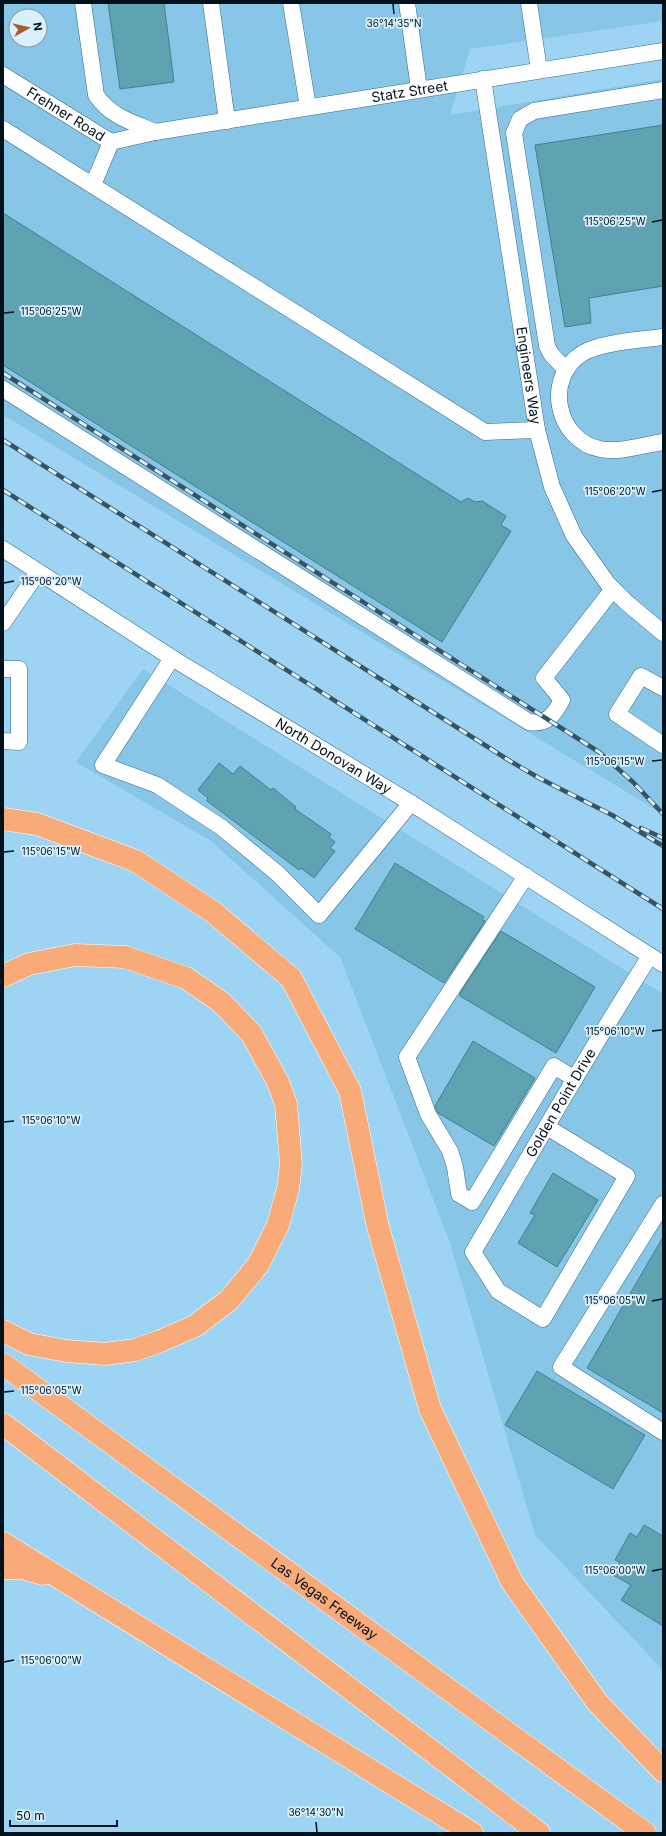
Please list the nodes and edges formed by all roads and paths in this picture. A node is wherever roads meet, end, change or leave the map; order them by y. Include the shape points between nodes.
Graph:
1 (83, 3) edge
2 (211, 3) edge
3 (291, 3) edge
4 (407, 3) edge
5 (530, 3) edge
6 (663, 51) edge
7 (539, 70) junction
8 (3, 75) edge
9 (483, 78) junction
10 (419, 89) junction
11 (663, 90) edge
12 (308, 107) junction
13 (227, 120) junction
14 (3, 128) edge
15 (155, 132) junction
16 (111, 142) junction
17 (93, 185) junction
18 (663, 336) edge
19 (566, 370) junction
20 (3, 389) edge
21 (559, 408) junction
22 (534, 411) junction
23 (537, 430) junction
24 (663, 442) edge
25 (3, 549) edge
26 (38, 572) junction
27 (613, 589) junction
28 (3, 623) edge
29 (663, 633) edge
30 (172, 658) junction
31 (3, 669) edge
32 (663, 688) edge
33 (3, 741) edge
34 (663, 745) edge
35 (411, 803) junction
36 (3, 819) edge
37 (526, 876) junction
38 (656, 960) edge
39 (3, 976) edge
40 (575, 1079) junction
41 (547, 1127) junction
42 (663, 1204) edge
43 (3, 1331) edge
44 (3, 1364) edge
45 (3, 1424) edge
46 (663, 1432) edge
47 (3, 1543) edge
48 (3, 1568) edge
49 (56, 1577) junction
50 (663, 1771) edge
51 (472, 1833) edge
52 (538, 1833) edge
53 (645, 1833) edge

1 - 15 street via 96,95 104,106 119,117
2 - 13 street
3 - 12 street
4 - 10 street
5 - 7 street
6 - 7 street, Statz Street
7 - 9 street, Statz Street
8 - 16 street, Frehner Road
9 - 10 street, Statz Street
9 - 22 street, Engineers Way
10 - 12 street, Statz Street
11 - 19 street via 534,111 520,119 514,133 547,346
12 - 13 street, Statz Street
13 - 15 street, Statz Street
14 - 17 street
15 - 16 street, Frehner Road
16 - 17 street
17 - 23 street via 485,432
18 - 19 street via 600,346 584,352 573,360
19 - 21 street via 558,392
20 - 27 street via 529,722 538,724 554,715 562,700 544,678
21 - 22 street
21 - 24 street via 570,430 581,442 599,449 614,450
22 - 23 street, Engineers Way
23 - 27 street, Engineers Way via 552,487 574,536
25 - 26 street, North Donovan Way
26 - 28 street
26 - 30 street, North Donovan Way
27 - 29 street, Engineers Way
30 - 35 street, North Donovan Way
30 - 35 street via 103,765 157,785 222,827 277,873 319,915
31 - 33 street via 19,669 19,742
32 - 34 street via 641,676 617,714
35 - 37 street, North Donovan Way
36 - 50 highway via 37,824 136,861 213,912 291,978 350,1091 378,1227 433,1416 512,1582 597,1702
37 - 38 street, North Donovan Way
37 - 40 street via 407,1057 428,1114 450,1151 456,1167 459,1194 472,1202 554,1066
38 - 40 street, Golden Point Drive
39 - 43 highway via 28,964 75,955 125,957 186,978 221,1002 251,1033 278,1082 286,1104 291,1164 288,1189 278,1225 258,1265 229,1300 195,1326 135,1350 106,1354 66,1351 29,1344
40 - 41 street, Golden Point Drive
41 - 41 street, Golden Point Drive via 473,1252 498,1291 542,1319 627,1176
42 - 46 street via 561,1367
44 - 53 highway, Las Vegas Freeway
45 - 52 highway
47 - 49 highway
48 - 49 highway via 22,1568
49 - 51 highway

